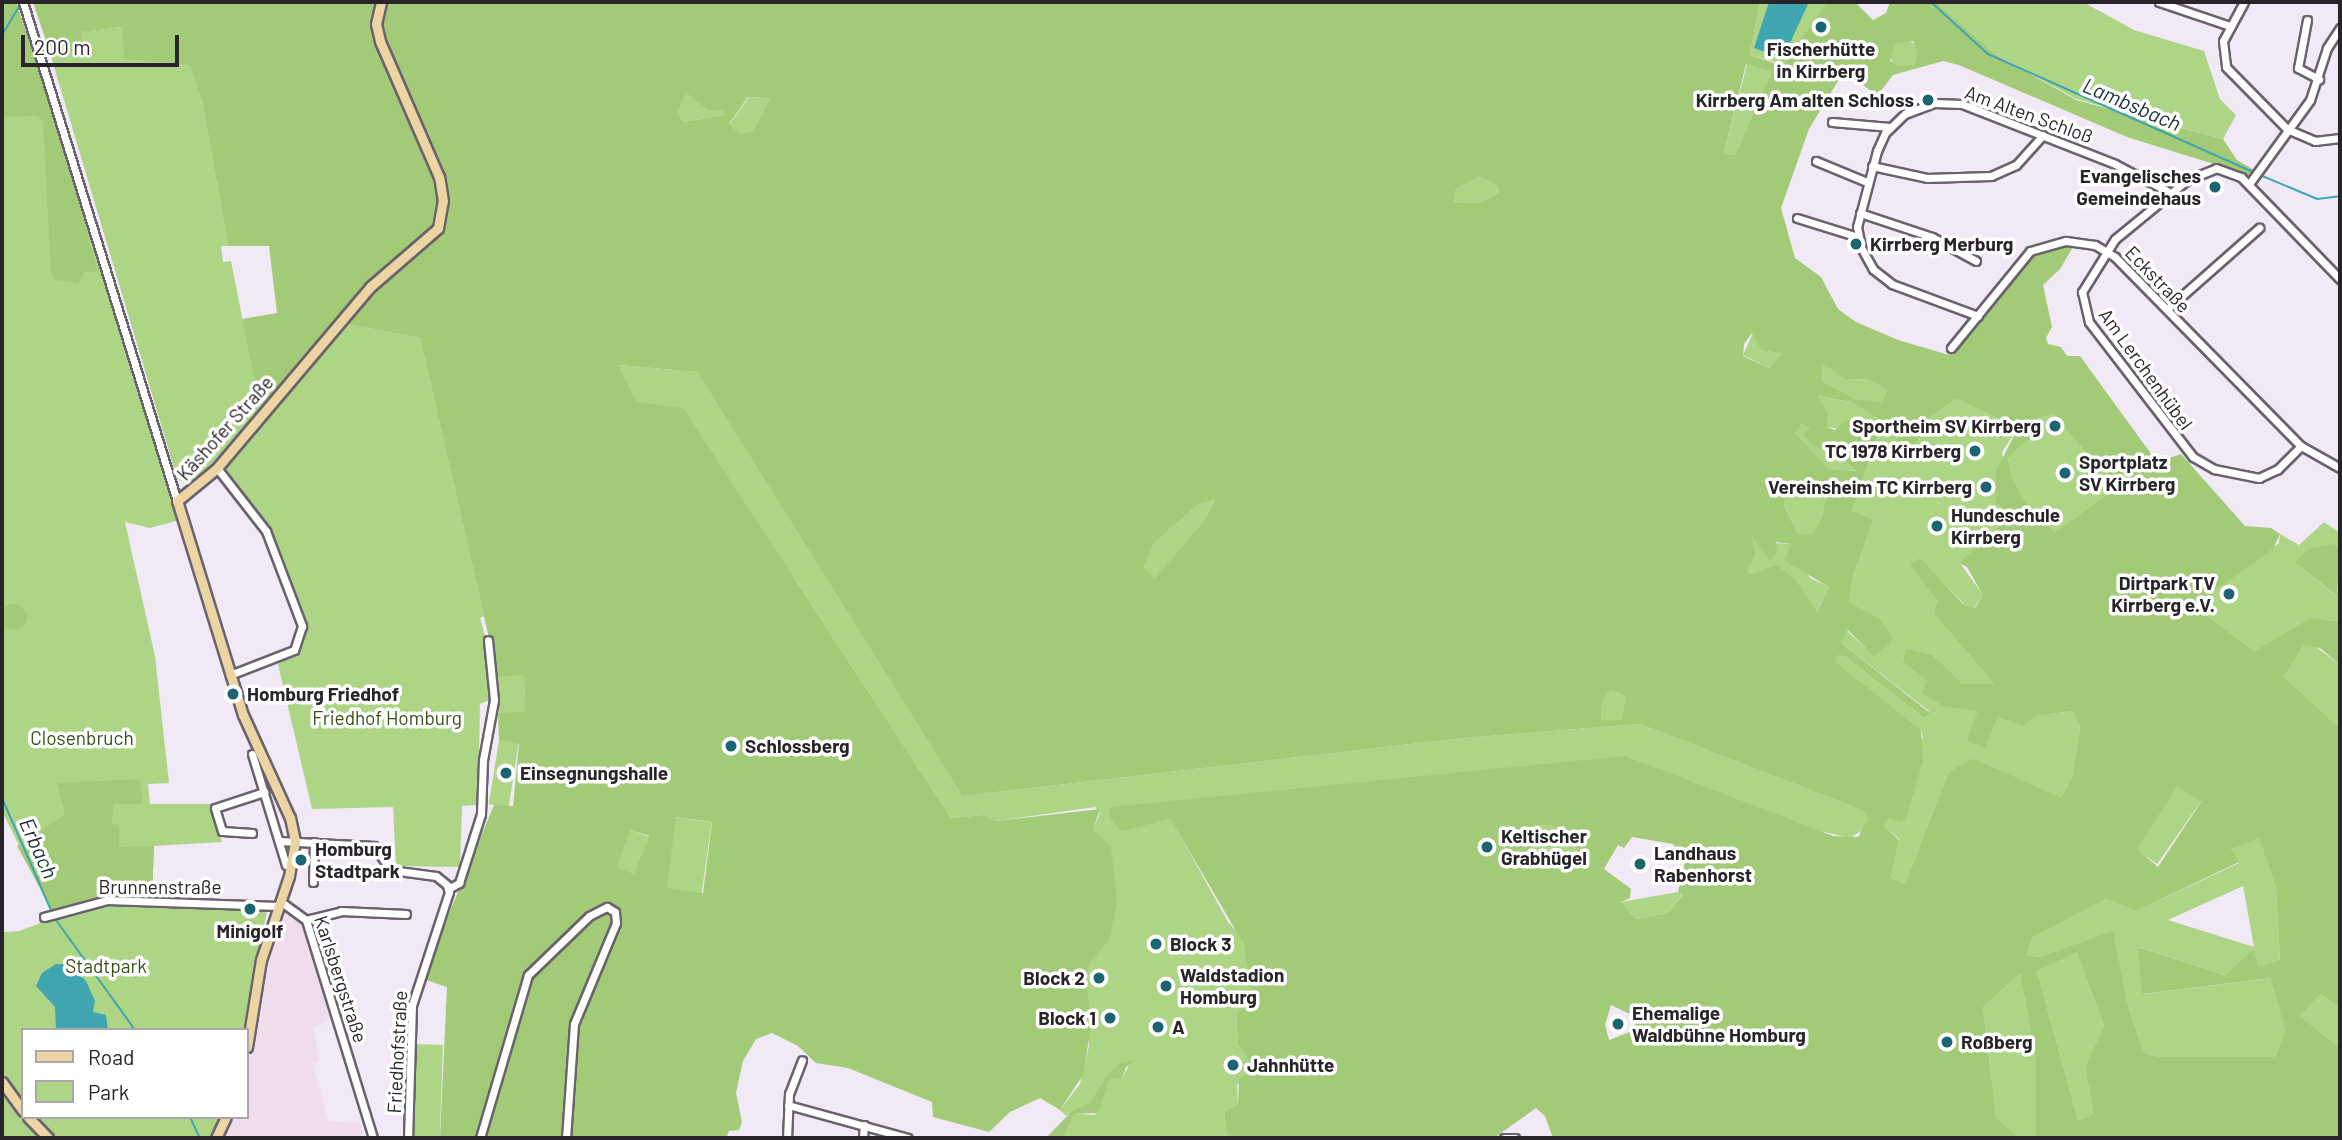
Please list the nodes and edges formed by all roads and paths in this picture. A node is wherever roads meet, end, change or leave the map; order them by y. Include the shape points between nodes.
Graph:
1 (23, 2) edge
2 (381, 2) edge
3 (2159, 2) edge
4 (2244, 2) edge
5 (2307, 20) dead end
6 (2230, 26) junction
7 (2339, 33) edge
8 (2319, 79) junction
9 (1832, 122) dead end
10 (1889, 127) junction
11 (2287, 129) junction
12 (2043, 135) junction
13 (2340, 138) edge
14 (1816, 161) dead end
15 (1872, 166) junction
16 (2252, 181) junction
17 (1867, 182) junction
18 (2171, 193) junction
19 (1860, 213) junction
20 (1797, 218) dead end
21 (2259, 228) dead end
22 (1858, 237) junction
23 (2107, 250) junction
24 (1976, 261) dead end
25 (2340, 279) edge
26 (2167, 309) junction
27 (1978, 316) junction
28 (1951, 348) dead end
29 (2301, 446) junction
30 (217, 468) junction
31 (2340, 468) edge
32 (177, 501) junction
33 (488, 640) dead end
34 (230, 675) junction
35 (252, 754) dead end
36 (262, 770) junction
37 (264, 792) junction
38 (252, 833) dead end
39 (279, 841) junction
40 (295, 841) junction
41 (314, 842) junction
42 (286, 865) dead end
43 (313, 882) dead end
44 (448, 889) junction
45 (279, 904) junction
46 (406, 914) dead end
47 (44, 917) dead end
48 (306, 920) junction
49 (248, 1041) edge
50 (802, 1060) dead end
51 (2, 1082) edge
52 (788, 1105) junction
53 (21, 1108) edge
54 (30, 1119) edge
55 (225, 1119) edge
56 (864, 1125) junction
57 (44, 1136) edge
58 (216, 1138) edge
59 (373, 1138) edge
60 (408, 1138) edge
61 (480, 1138) edge
62 (566, 1138) edge
63 (787, 1138) edge
64 (863, 1138) edge
65 (908, 1138) edge
66 (1504, 1138) edge
67 (1515, 1138) edge

1 - 32 street
2 - 30 main road, Käshofer Straße via 377,33 435,164 443,201 441,222 428,241 370,287
3 - 6 street
4 - 6 street
5 - 8 street via 2298,68
6 - 11 street via 2221,50 2226,66
7 - 8 street
8 - 11 street
9 - 10 street
10 - 12 street, Am Alten Schloß via 1912,110 1949,102
10 - 15 street
11 - 13 street via 2315,141
11 - 16 street
12 - 15 street via 2017,165 1991,176 1927,178
12 - 18 street, Am Alten Schloß via 2147,178
14 - 17 street
15 - 17 street
16 - 18 street, Am Lerchenhübel via 2216,168 2197,174
16 - 25 street
17 - 19 street
18 - 23 street, Am Lerchenhübel
19 - 22 street
19 - 24 street via 1932,237
20 - 22 street
21 - 26 street
22 - 27 street via 1872,269 1892,284
23 - 26 street, Eckstraße
23 - 27 street, Eckstraße via 2066,242 2030,251
23 - 29 street, Am Lerchenhübel via 2082,292 2090,322 2184,448 2214,469 2268,476
26 - 29 street, Eckstraße
27 - 28 street, Eckstraße
29 - 31 street, Eckstraße
30 - 32 main road, Käshofer Straße
30 - 34 street via 266,531 302,626 295,650
32 - 34 main road
33 - 44 street, Friedhofstraße via 494,700 483,760 481,814 459,883
34 - 36 main road
35 - 36 street
36 - 37 street
36 - 40 main road via 290,818
37 - 38 street via 215,808 222,831
37 - 39 street
39 - 40 street
39 - 42 street
40 - 41 street
40 - 45 main road
41 - 43 street
41 - 44 street via 374,846 391,870 436,876
44 - 60 street, Friedhofstraße via 412,1005
45 - 47 street, Brunnenstraße via 107,900
45 - 48 street, Karlsbergstraße
45 - 49 main road via 261,960
46 - 48 street via 341,912
48 - 59 street, Karlsbergstraße
50 - 52 street via 793,1077
51 - 53 main road
52 - 56 street
52 - 63 street
54 - 57 main road
55 - 58 main road
56 - 64 street
56 - 65 street
61 - 62 street via 528,975 594,911 607,907 615,912 616,923 574,1024
66 - 67 street

